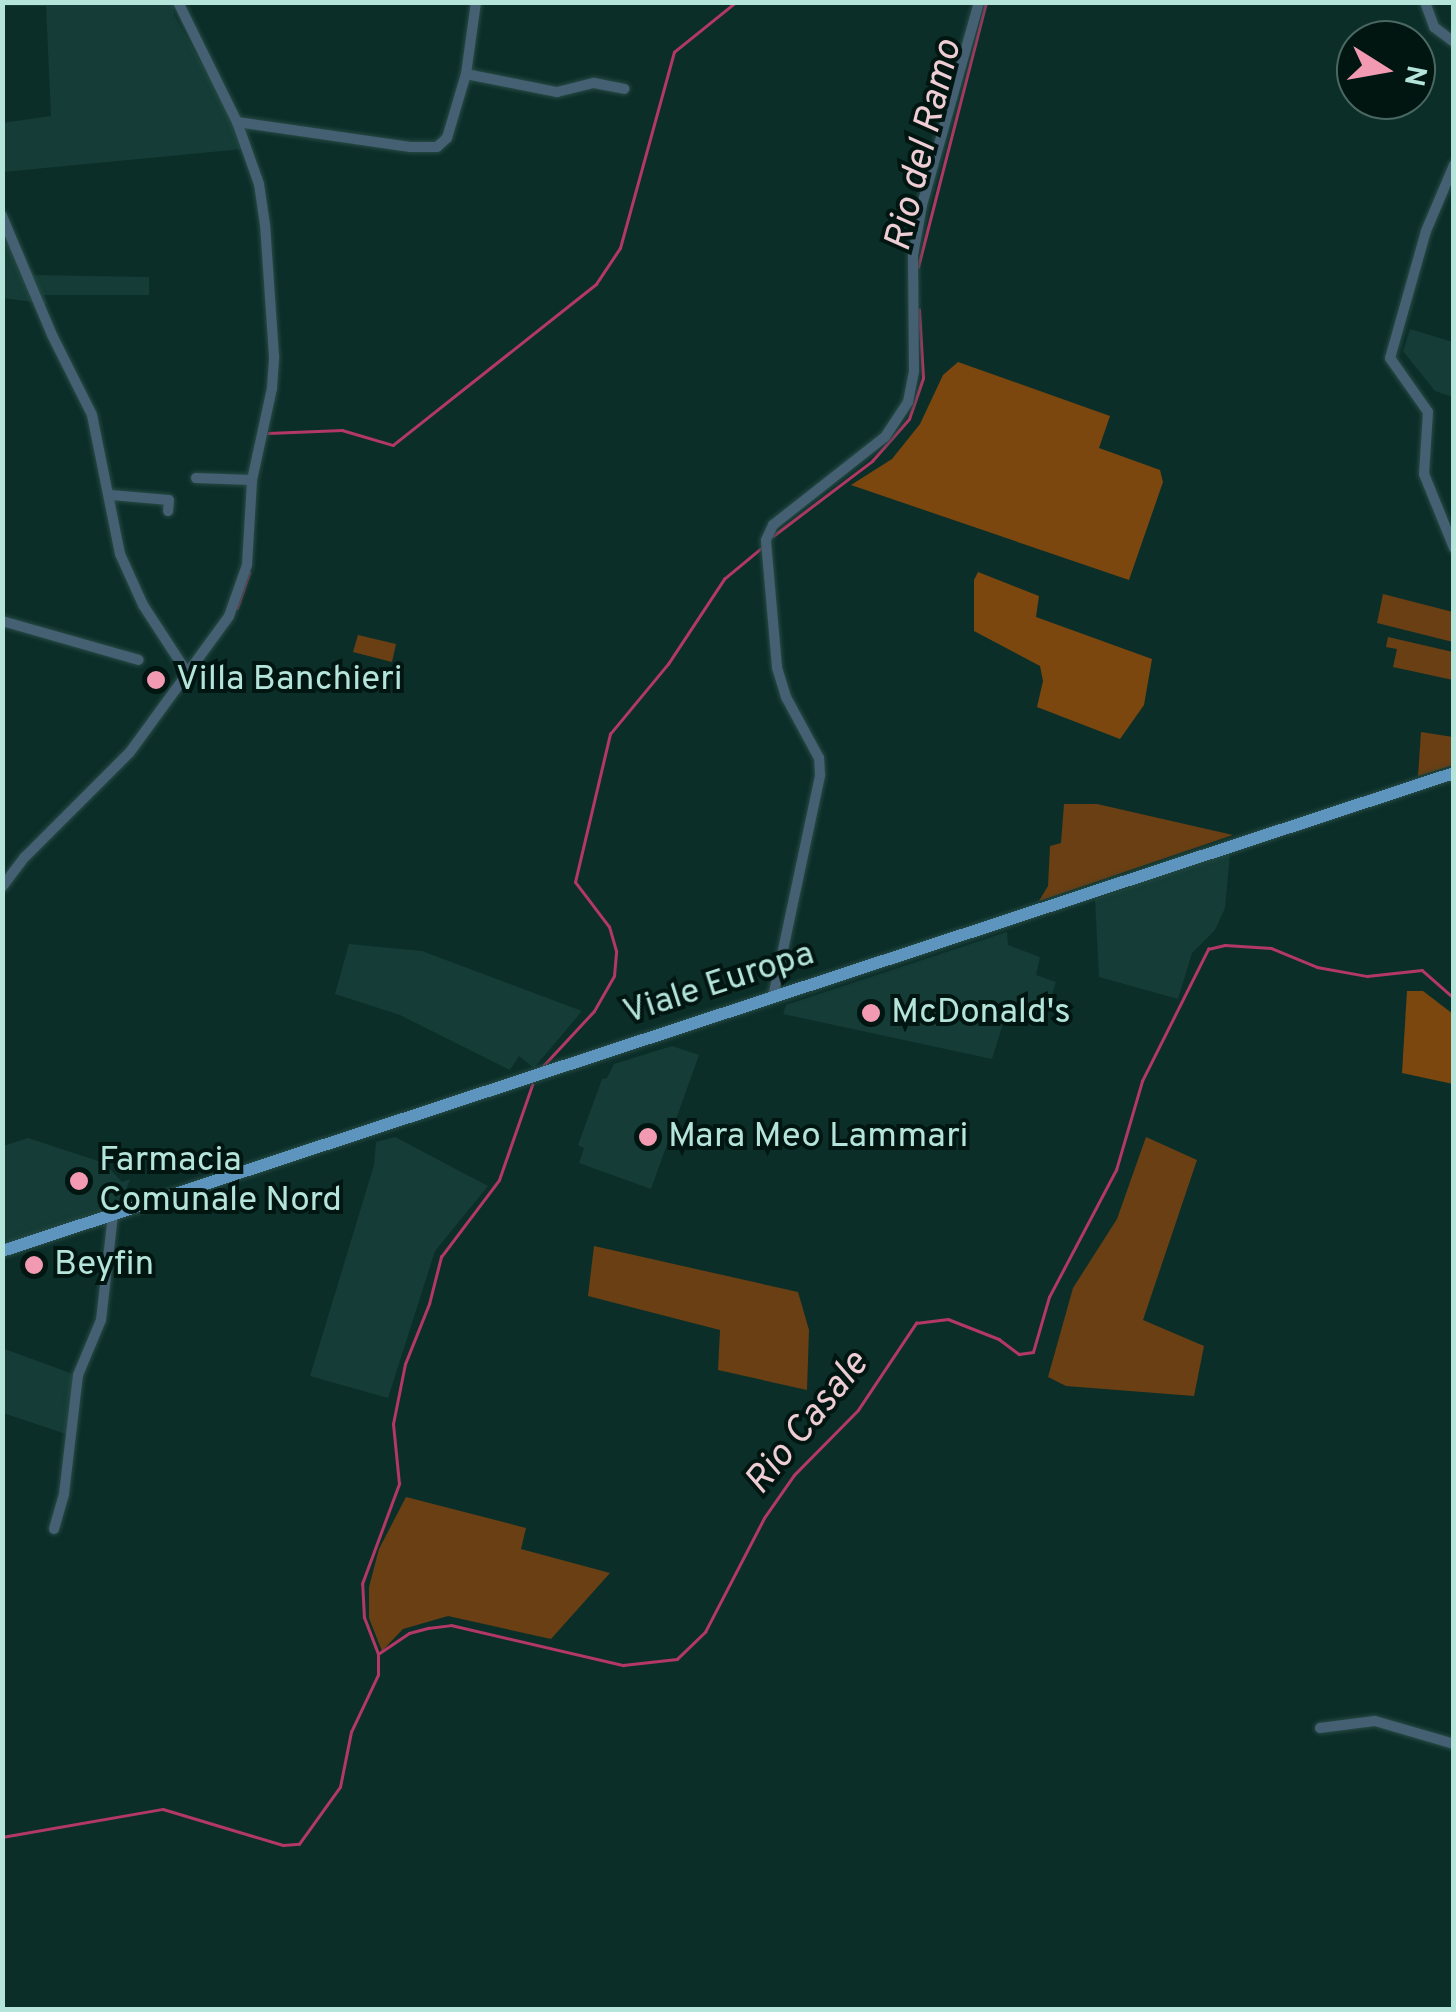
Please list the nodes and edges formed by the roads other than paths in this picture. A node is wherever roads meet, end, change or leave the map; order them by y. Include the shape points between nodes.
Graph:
1 (178, 2) edge
2 (476, 2) edge
3 (979, 2) edge
4 (1424, 2) edge
5 (1454, 42) edge
6 (466, 74) junction
7 (624, 89) dead end
8 (237, 122) junction
9 (1454, 165) edge
10 (2, 216) edge
11 (196, 478) dead end
12 (252, 480) junction
13 (110, 495) junction
14 (168, 512) dead end
15 (1454, 548) edge
16 (2, 621) edge
17 (139, 660) dead end
18 (186, 671) junction
19 (1454, 773) edge
20 (2, 886) edge
21 (773, 997) junction
22 (113, 1216) junction
23 (2, 1251) edge
24 (54, 1529) dead end
25 (1320, 1728) dead end
26 (1454, 1744) edge

1 - 8 street
2 - 6 street
3 - 21 street via 913,255 908,402 885,437 773,525 766,540 777,667 819,758 820,775
4 - 5 street via 1434,27
6 - 7 street via 557,92 594,84
6 - 8 street via 446,138 437,146
8 - 12 street via 259,184 274,356
9 - 15 street via 1426,231 1390,358 1428,412 1424,474
10 - 13 street via 92,415
11 - 12 street
12 - 18 street via 242,584 228,616
13 - 14 street via 169,500
13 - 18 street via 120,554 143,605
16 - 17 street
18 - 20 street via 130,752
19 - 21 main road, Viale Europa
21 - 22 main road, Viale Europa
22 - 23 main road, Viale Europa
22 - 24 street via 101,1320 78,1374
25 - 26 street via 1375,1721

